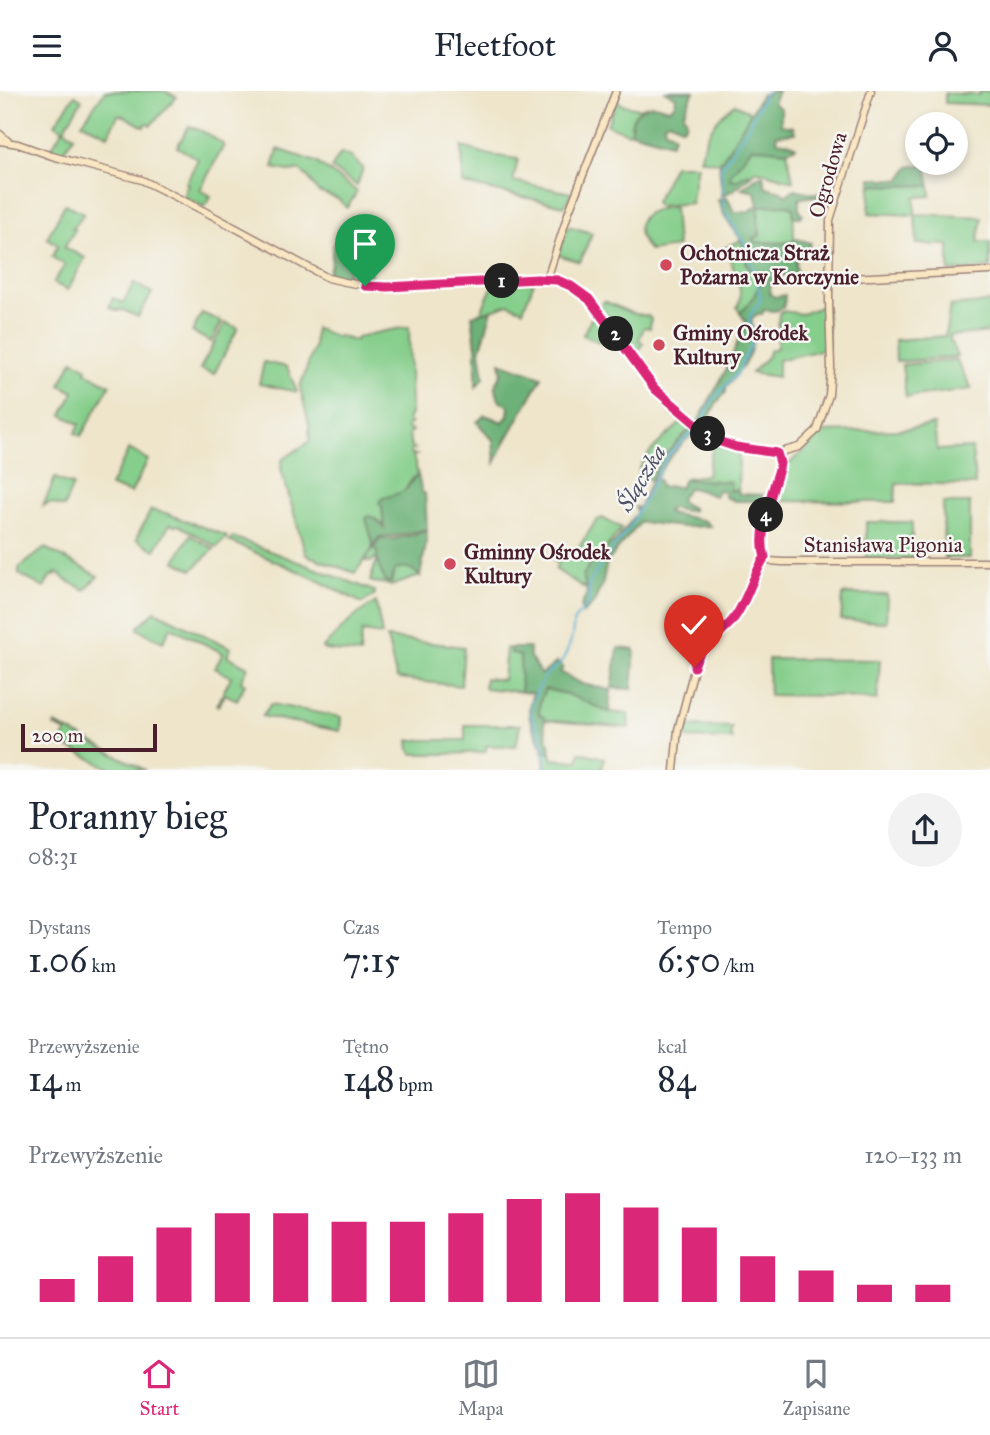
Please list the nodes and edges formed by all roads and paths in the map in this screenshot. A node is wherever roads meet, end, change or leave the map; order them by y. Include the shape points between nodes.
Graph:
1 (616, 91) edge
2 (871, 91) edge
3 (0, 134) edge
4 (0, 141) edge
5 (9, 142) junction
6 (990, 271) edge
7 (547, 279) junction
8 (830, 279) junction
9 (777, 453) junction
10 (765, 557) junction
11 (990, 562) edge
12 (674, 770) edge

1 - 7 street
2 - 8 street, Ogrodowa via 830,220
3 - 5 street
4 - 5 street
5 - 7 street via 142,180 328,278 348,284 387,287
6 - 8 street
7 - 9 street via 571,286 589,299 655,389 715,440
8 - 9 street, Ogrodowa via 829,395 809,438 799,447
9 - 10 street via 780,463 763,539
10 - 11 street, Stanisława Pigonia via 782,562
10 - 12 street via 732,621 698,654 678,730

